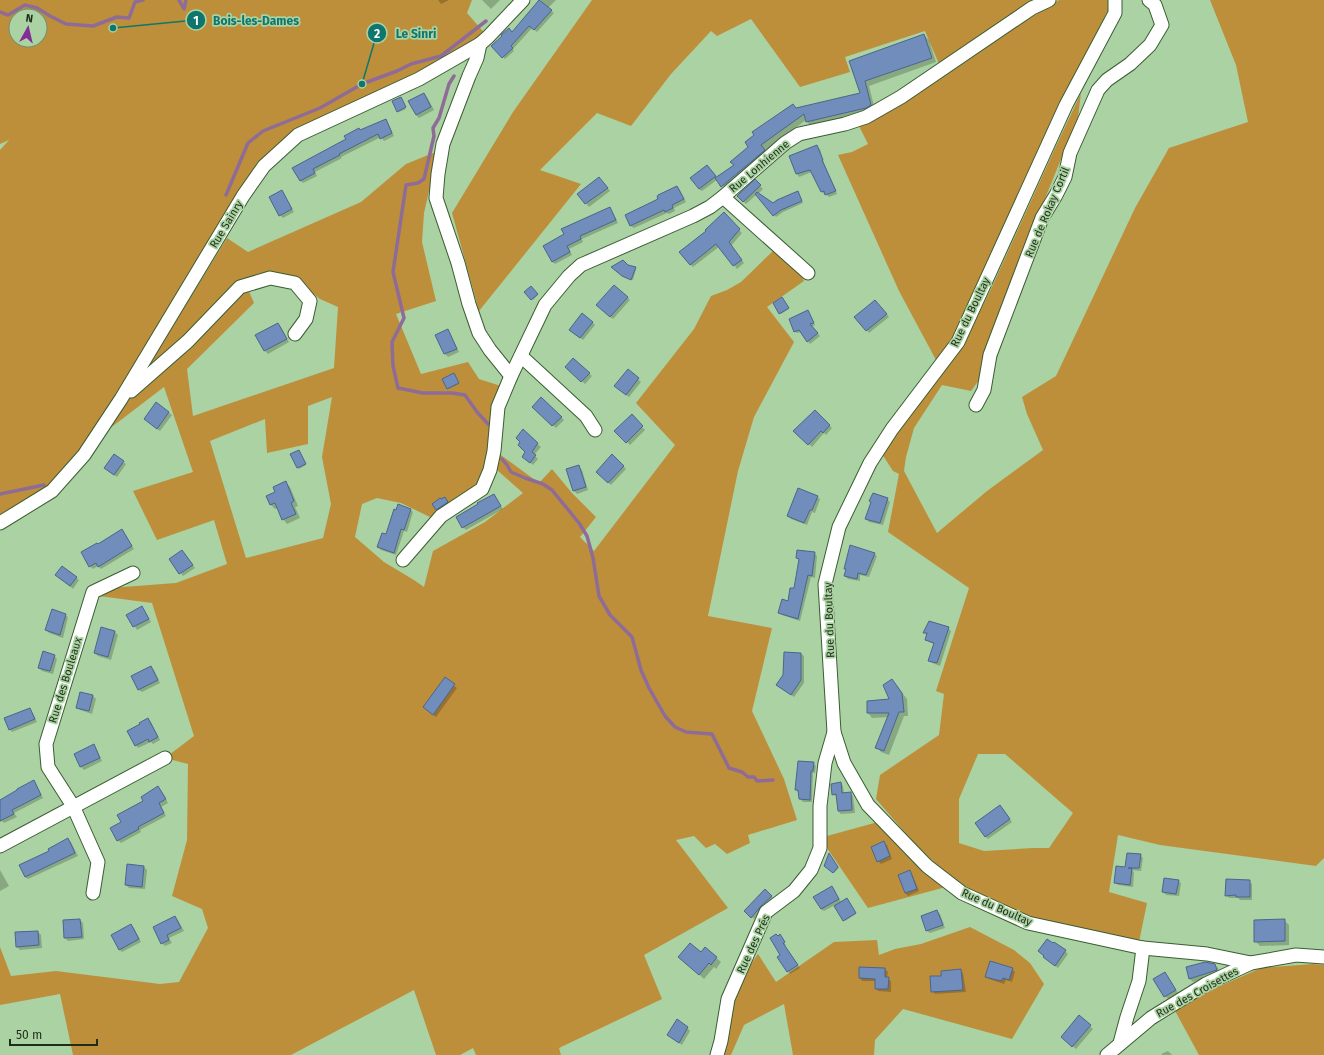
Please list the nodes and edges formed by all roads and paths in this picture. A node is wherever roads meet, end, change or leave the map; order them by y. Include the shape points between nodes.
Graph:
1 (523, 0) edge
2 (1049, 0) edge
3 (1115, 0) edge
4 (1149, 0) edge
5 (480, 44) junction
6 (723, 197) junction
7 (808, 272) dead end
8 (295, 334) dead end
9 (521, 356) junction
10 (511, 376) junction
11 (121, 399) junction
12 (976, 405) dead end
13 (595, 430) dead end
14 (0, 523) edge
15 (403, 560) dead end
16 (133, 573) dead end
17 (834, 732) junction
18 (165, 758) dead end
19 (73, 806) junction
20 (0, 846) edge
21 (93, 893) dead end
22 (1143, 948) junction
23 (1324, 957) edge
24 (1251, 963) junction
25 (1114, 1051) edge
26 (717, 1055) edge

1 - 5 street, Rue Sainry
2 - 6 street, Rue Lonhienne via 1032,8 901,97 866,117 799,134 785,143
3 - 17 street, Rue du Boultay via 1115,13 1066,105 958,342 892,429 870,463 839,527 825,584
4 - 12 street, Rue de Rokay Cortil via 1155,5 1162,25 1150,45 1098,90 1070,154 1065,177 1042,218 990,355 984,390
5 - 10 street via 477,58 443,144 436,198 479,333
5 - 11 street, Rue Sainry via 419,79 298,135 264,166 243,196
6 - 7 street
6 - 9 street, Rue Lonhienne via 693,216 581,265 546,305
8 - 11 street via 306,319 310,301 295,283 270,278 240,287 188,341
9 - 10 street, Rue Lonhienne
9 - 13 street via 586,416
10 - 15 street, Rue Lonhienne via 498,407 494,451 490,470 482,488 441,516
11 - 14 street, Rue Sainry via 84,455 52,491
16 - 19 street, Rue des Bouleaux via 93,592 46,744 48,767
17 - 22 street, Rue du Boultay via 844,763 868,805 927,866 962,893 1028,923
17 - 26 street, Rue des Prés via 825,763 821,792 820,848 811,870 794,891 766,912 728,999
18 - 19 street
19 - 20 street
19 - 21 street, Rue des Bouleaux via 98,862
22 - 24 street, Rue du Boultay via 1207,954
22 - 25 street via 1139,981
23 - 24 street, Rue des Croisettes via 1296,955
24 - 25 street, Rue des Croisettes via 1206,984 1151,1018

